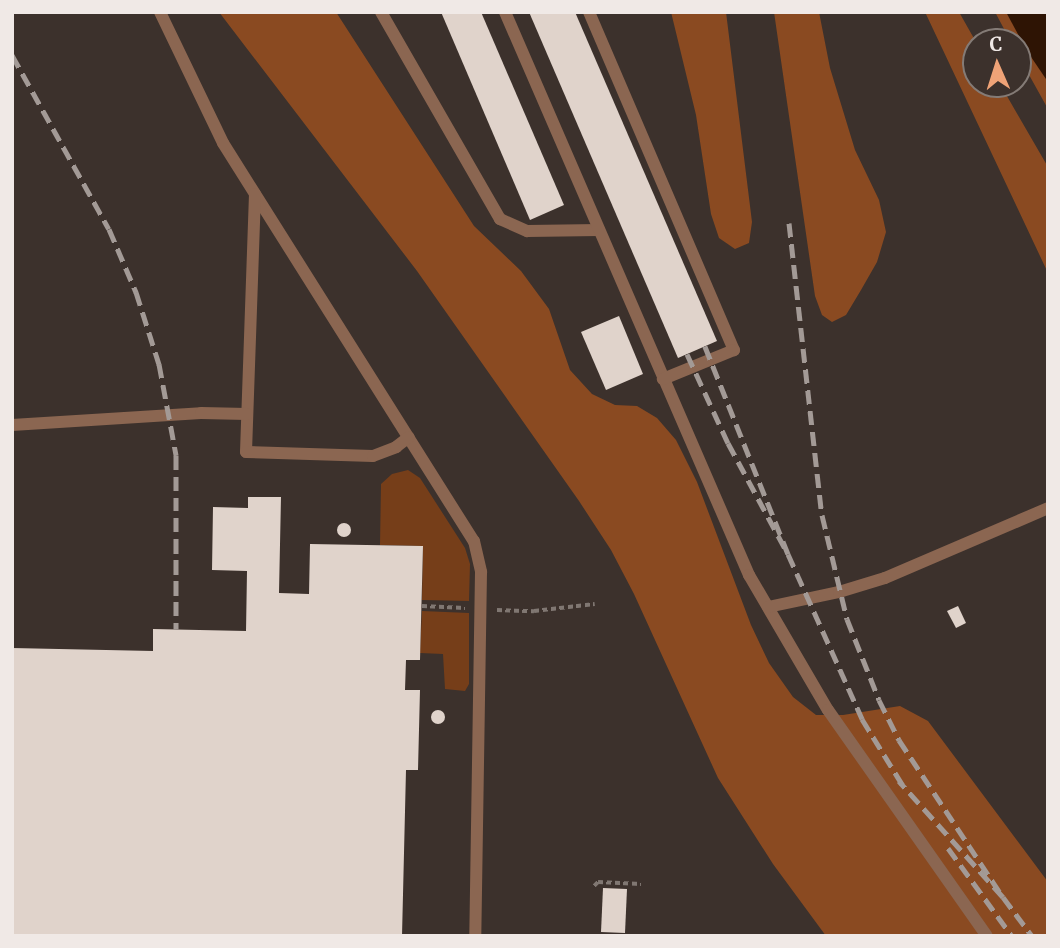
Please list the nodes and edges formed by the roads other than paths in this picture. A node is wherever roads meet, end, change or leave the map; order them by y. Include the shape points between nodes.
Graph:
1 (160, 12) edge
2 (381, 12) edge
3 (505, 12) edge
4 (589, 12) edge
5 (255, 194) junction
6 (599, 230) junction
7 (663, 379) junction
8 (247, 414) junction
9 (12, 425) edge
10 (409, 438) junction
11 (1048, 508) edge
12 (768, 607) junction
13 (475, 936) edge
14 (987, 936) edge

1 - 5 lane via 209,117
2 - 6 lane via 500,219 527,231
3 - 6 lane
4 - 7 lane via 734,350
5 - 8 lane
5 - 10 lane
6 - 7 lane
7 - 12 lane via 749,575
8 - 9 lane
8 - 10 lane via 246,452 373,456
10 - 13 lane via 474,541 481,572
11 - 12 lane via 885,578
12 - 14 lane via 857,754

